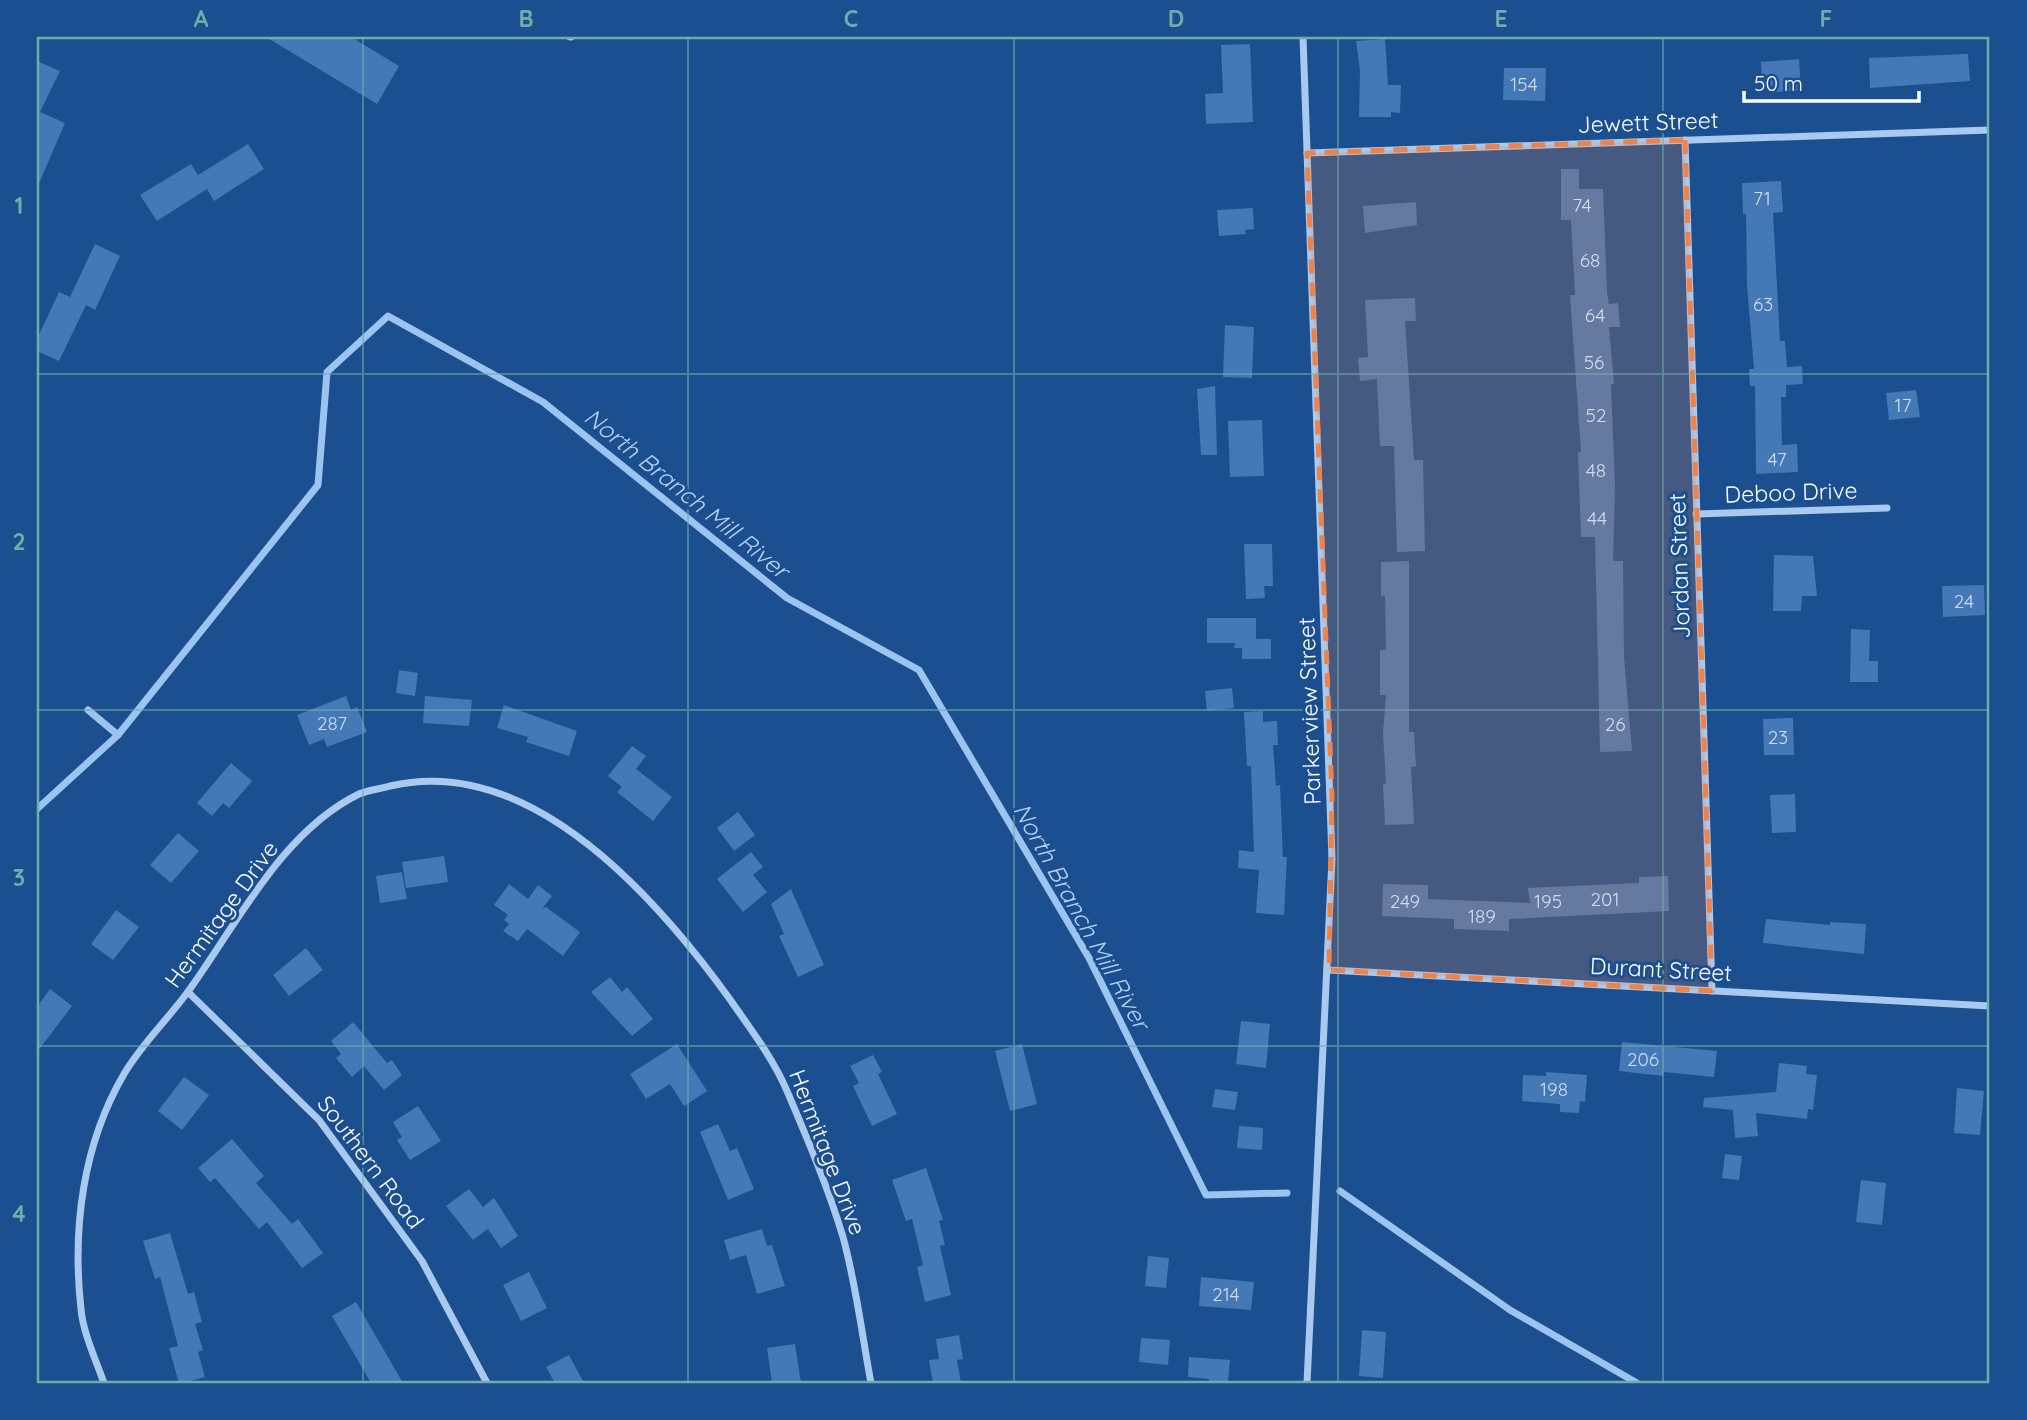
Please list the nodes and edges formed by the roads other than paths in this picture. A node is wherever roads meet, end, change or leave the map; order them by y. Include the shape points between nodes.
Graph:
1 (1303, 37) edge
2 (1990, 130) edge
3 (1685, 140) junction
4 (1307, 153) junction
5 (1887, 508) dead end
6 (1696, 514) junction
7 (1329, 970) junction
8 (1712, 991) junction
9 (188, 992) junction
10 (1990, 1006) edge
11 (104, 1383) edge
12 (486, 1383) edge
13 (871, 1383) edge
14 (1307, 1383) edge

1 - 4 street, Parkerview Street
2 - 3 street, Jewett Street
3 - 4 street, Jewett Street
3 - 6 street, Jordan Street
4 - 7 street, Parkerview Street via 1332,796
5 - 6 street, Deboo Drive
6 - 8 street, Jordan Street
7 - 8 street, Durant Street
7 - 14 street, Parkerview Street
8 - 10 street, Durant Street
9 - 11 street, Hermitage Drive via 126,1072 96,1130 78,1217 81,1312
9 - 12 street, Southern Road via 319,1120 422,1261
9 - 13 street, Hermitage Drive via 267,877 314,825 361,793 417,780 468,785 518,800 551,818 615,866 692,947 786,1087 843,1239

